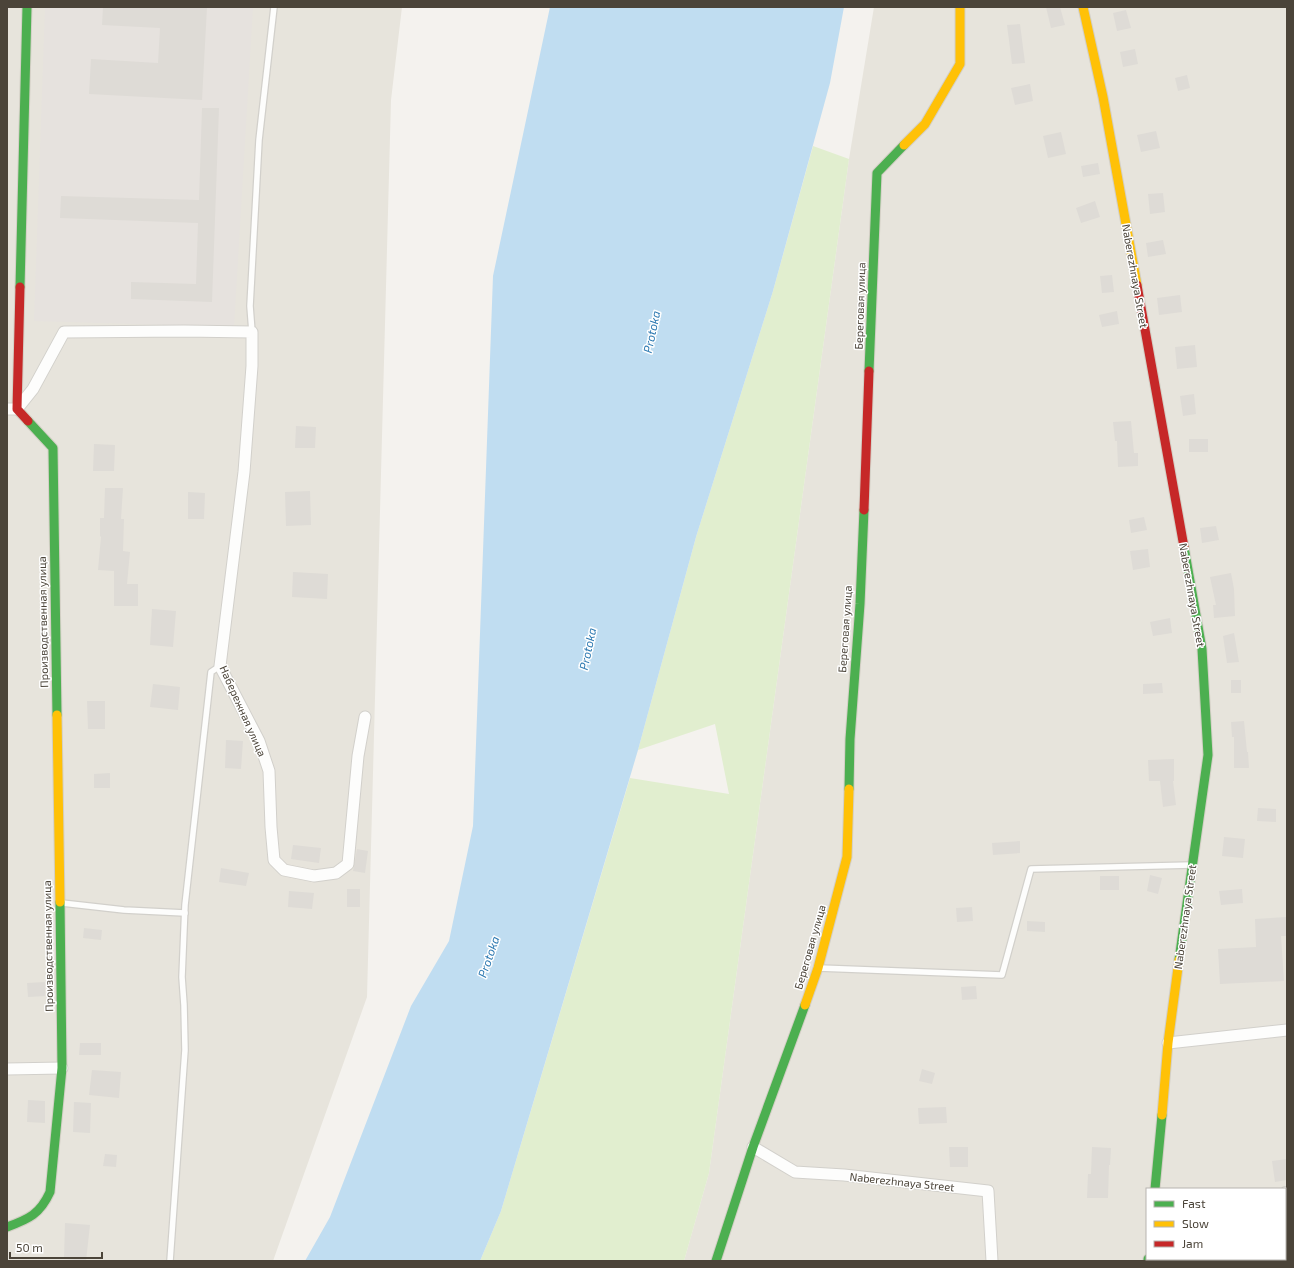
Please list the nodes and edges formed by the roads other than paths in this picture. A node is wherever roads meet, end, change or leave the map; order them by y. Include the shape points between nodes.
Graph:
1 (27, 7) edge
2 (274, 7) edge
3 (960, 7) edge
4 (1083, 7) edge
5 (252, 332) junction
6 (12, 409) edge
7 (220, 666) junction
8 (365, 717) dead end
9 (1192, 865) junction
10 (60, 903) junction
11 (185, 913) junction
12 (818, 968) junction
13 (1287, 1030) edge
14 (1168, 1043) junction
15 (7, 1068) edge
16 (62, 1068) junction
17 (753, 1147) junction
18 (1155, 1188) edge
19 (7, 1227) edge
20 (170, 1261) edge
21 (716, 1261) edge
22 (992, 1261) edge

1 - 6 street
2 - 5 lane via 259,140 250,306
3 - 12 street, Береговая улица via 960,64 925,124 877,173 860,604 850,739 847,857
4 - 9 street, Naberezhnaya Street via 1103,97 1202,649 1208,755
5 - 6 street via 64,332 33,389
5 - 7 street, Набережная улица via 244,472
6 - 10 street, Производственная улица via 53,448
7 - 8 street, Набережная улица via 259,741 269,770 274,860 284,870 314,876 336,873 348,864 358,756
7 - 11 lane via 211,672
9 - 12 lane via 1030,869 1002,975
9 - 14 street, Naberezhnaya Street
10 - 11 lane
10 - 16 street, Производственная улица
11 - 20 lane via 182,977 185,1050
12 - 17 street, Береговая улица
13 - 14 street
14 - 18 street, Naberezhnaya Street
15 - 16 street
16 - 19 street, Производственная улица via 50,1192 45,1204 30,1218
17 - 21 street, Береговая улица
17 - 22 street, Naberezhnaya Street via 795,1172 988,1191

